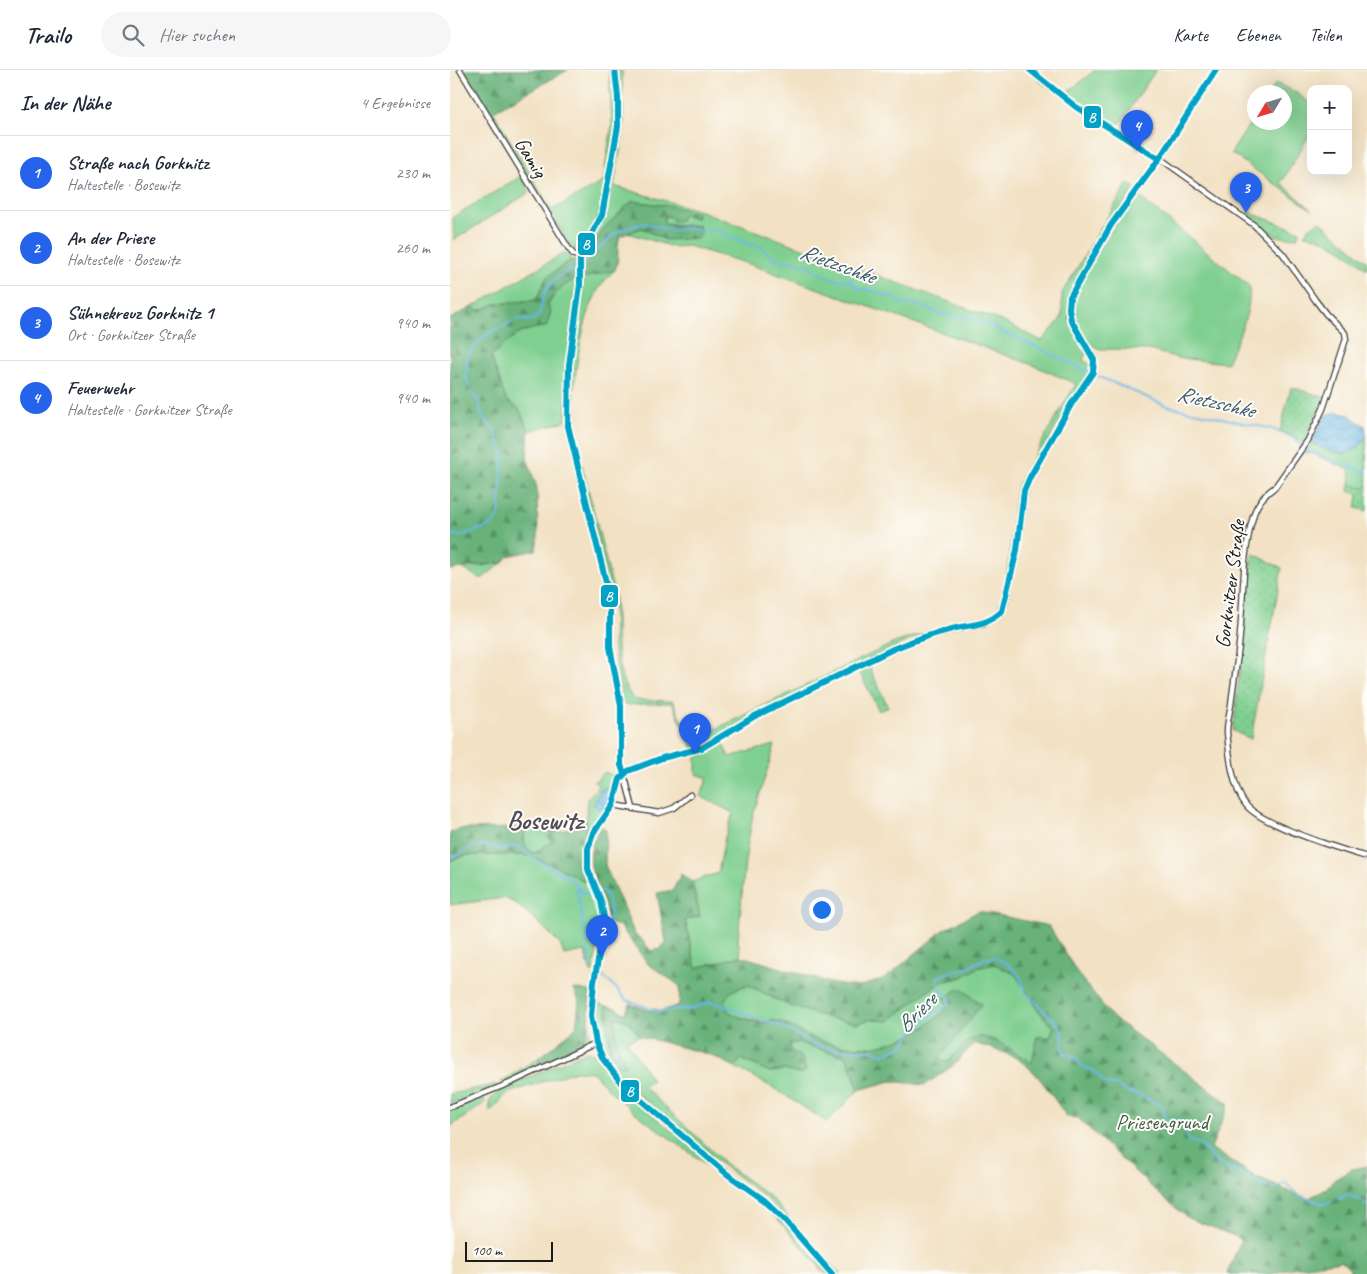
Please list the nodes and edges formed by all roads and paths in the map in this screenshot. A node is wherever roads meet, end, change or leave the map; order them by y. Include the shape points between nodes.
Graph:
1 (460, 70) edge
2 (615, 70) edge
3 (1030, 70) edge
4 (1216, 70) edge
5 (1159, 159) junction
6 (580, 256) junction
7 (624, 774) junction
8 (690, 794) dead end
9 (614, 805) junction
10 (632, 808) junction
11 (1367, 857) edge
12 (596, 1043) junction
13 (450, 1107) edge
14 (832, 1274) edge

1 - 6 street, Gamig via 569,250
2 - 6 street via 618,126 606,195 602,215
3 - 5 street, Gorknitzer Straße via 1078,109
4 - 5 street
5 - 7 street via 1087,265 1070,297 1071,320 1094,360 1093,372 1072,403 1024,491 1017,550 1002,611 983,624 912,641 754,716 702,748 636,767
5 - 11 street, Gorknitzer Straße via 1269,238 1346,339 1323,409 1303,448 1275,488 1259,503 1253,516 1246,549 1239,644 1227,730 1235,781 1244,804 1271,822
6 - 7 street via 580,285 569,365 568,426 610,599 610,647 621,706
7 - 9 street
7 - 10 street
8 - 10 street via 665,812
9 - 10 street
9 - 12 street via 593,833 588,849 588,869 605,922 592,999 591,1016
12 - 13 street
12 - 14 street via 603,1059 622,1084 727,1174 764,1200

